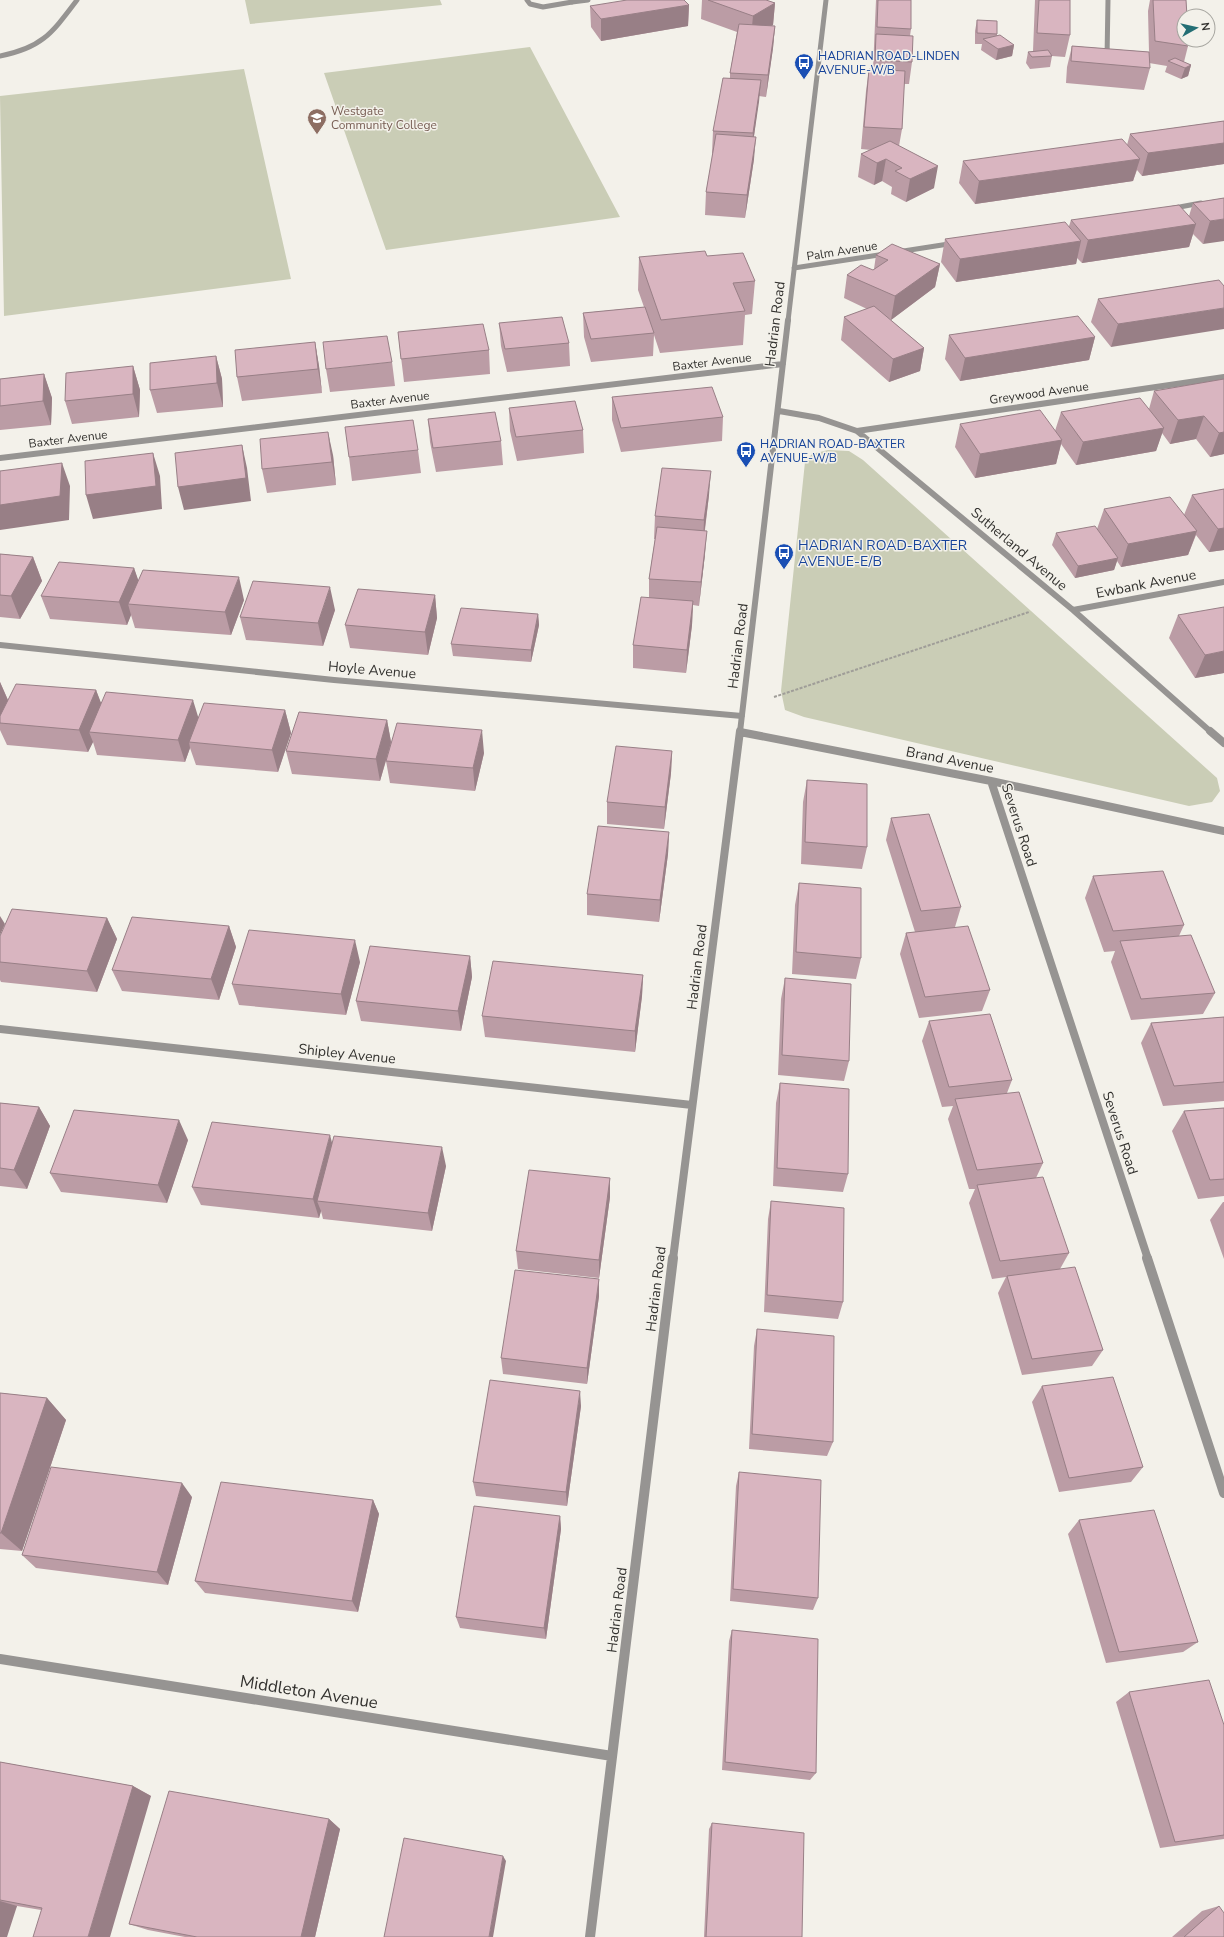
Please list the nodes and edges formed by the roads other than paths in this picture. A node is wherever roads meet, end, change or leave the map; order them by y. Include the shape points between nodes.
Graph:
1 (77, 0) edge
2 (527, 0) edge
3 (588, 0) edge
4 (826, 0) edge
5 (1108, 0) edge
6 (0, 56) edge
7 (1107, 58) edge
8 (1208, 202) edge
9 (1162, 210) edge
10 (958, 242) edge
11 (794, 268) junction
12 (783, 364) junction
13 (1224, 377) edge
14 (778, 411) junction
15 (857, 430) junction
16 (0, 458) edge
17 (1224, 582) edge
18 (1073, 610) junction
19 (0, 645) edge
20 (742, 716) junction
21 (740, 732) junction
22 (1224, 743) edge
23 (991, 781) junction
24 (1224, 831) edge
25 (0, 1029) edge
26 (692, 1105) junction
27 (1224, 1493) edge
28 (0, 1659) edge
29 (612, 1756) junction
30 (590, 1937) edge

1 - 6 street via 50,36 36,46 15,54
2 - 3 street via 530,4 543,7
4 - 11 street, Hadrian Road
5 - 7 street
8 - 9 street
10 - 11 street, Palm Avenue
11 - 12 street, Hadrian Road
12 - 14 street, Hadrian Road
12 - 16 street, Baxter Avenue
13 - 15 street, Greywood Avenue
14 - 15 street, Sutherland Avenue via 819,418
14 - 20 street, Hadrian Road
15 - 18 street, Sutherland Avenue
17 - 18 street, Ewbank Avenue
18 - 22 street, Sutherland Avenue
19 - 20 street, Hoyle Avenue via 334,680
20 - 21 street, Hadrian Road
21 - 23 street, Brand Avenue
21 - 26 street, Hadrian Road
23 - 24 street, Brand Avenue
23 - 27 street, Severus Road
25 - 26 street, Shipley Avenue
26 - 29 street, Hadrian Road
28 - 29 street, Middleton Avenue
29 - 30 street, Hadrian Road

